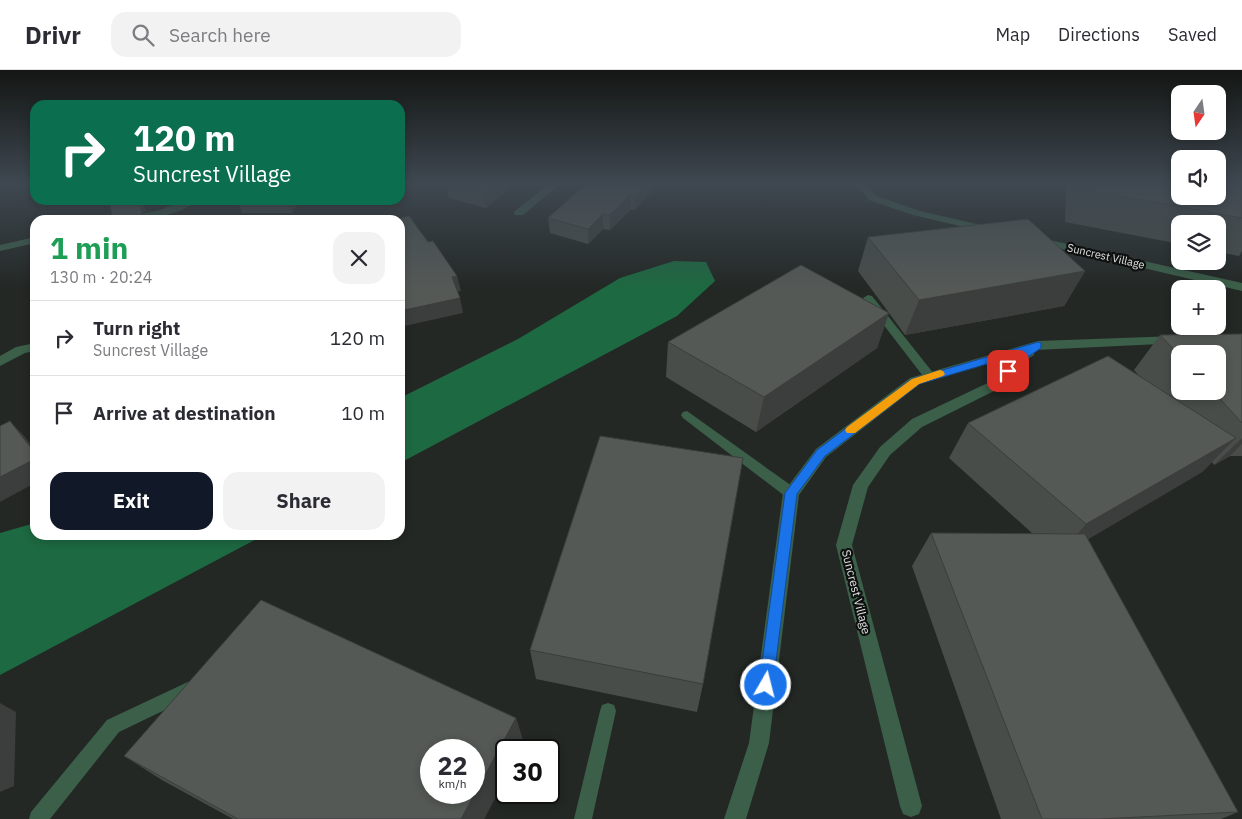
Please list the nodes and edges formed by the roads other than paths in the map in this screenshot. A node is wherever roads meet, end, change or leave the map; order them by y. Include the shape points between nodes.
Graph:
1 (944, 219) edge
2 (1003, 232) edge
3 (1022, 237) edge
4 (30, 241) edge
5 (0, 248) edge
6 (1242, 287) edge
7 (868, 298) dead end
8 (1191, 340) edge
9 (1038, 345) junction
10 (30, 348) edge
11 (0, 362) edge
12 (930, 377) junction
13 (687, 415) dead end
14 (791, 493) junction
15 (192, 688) edge
16 (608, 711) dead end
17 (911, 806) dead end
18 (38, 819) edge
19 (583, 819) edge
20 (735, 819) edge

1 - 2 street
3 - 6 street, Suncrest Village
4 - 5 street
7 - 12 lane
8 - 9 street
9 - 12 street
9 - 17 street, Suncrest Village via 1016,361 1001,382 918,423 886,451 861,485 851,517 844,545
10 - 11 street
12 - 14 street via 915,381 821,453
13 - 14 lane
14 - 20 street via 758,743
15 - 18 lane via 113,726
16 - 19 lane

